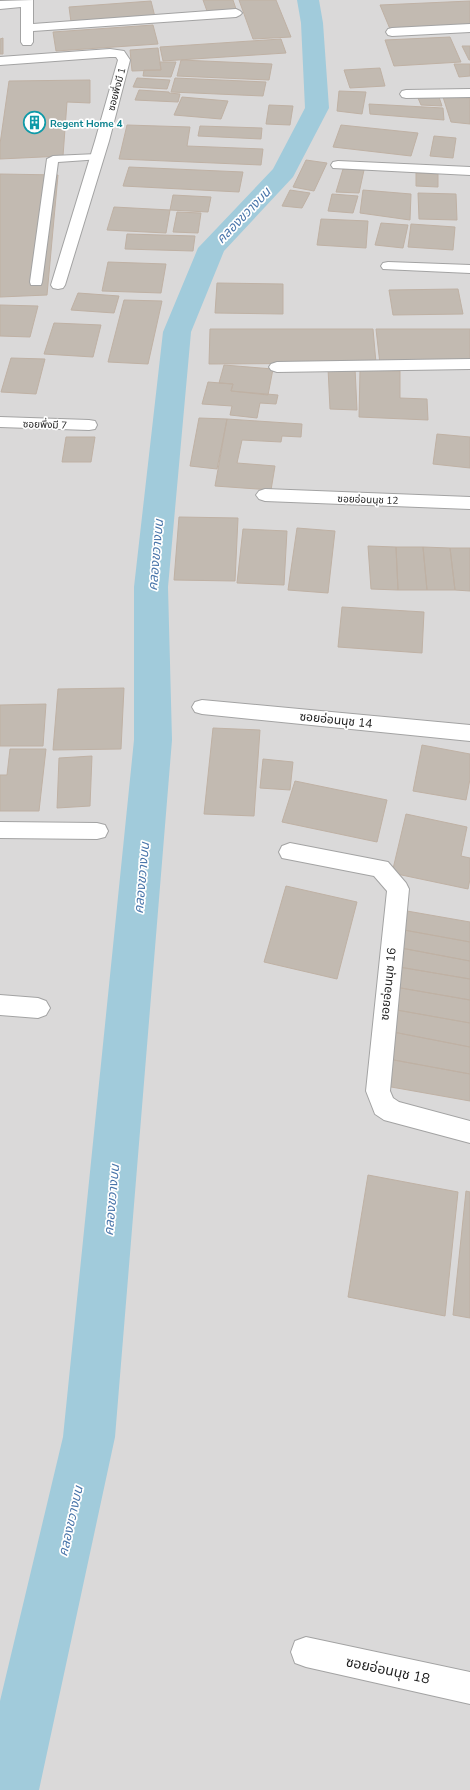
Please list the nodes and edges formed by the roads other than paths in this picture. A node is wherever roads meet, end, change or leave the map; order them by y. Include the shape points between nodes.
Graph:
1 (28, 2) edge
2 (0, 5) edge
3 (236, 13) dead end
4 (27, 28) junction
5 (470, 28) edge
6 (392, 32) dead end
7 (25, 59) junction
8 (0, 61) edge
9 (470, 93) edge
10 (406, 94) dead end
11 (97, 157) junction
12 (338, 165) dead end
13 (470, 171) edge
14 (388, 266) dead end
15 (470, 269) edge
16 (36, 282) dead end
17 (58, 285) dead end
18 (470, 364) edge
19 (277, 367) dead end
20 (0, 422) edge
21 (90, 425) dead end
22 (265, 495) dead end
23 (470, 503) edge
24 (202, 707) dead end
25 (470, 732) edge
26 (0, 830) edge
27 (97, 832) dead end
28 (290, 852) dead end
29 (0, 1005) edge
30 (38, 1008) dead end
31 (470, 1132) edge
32 (306, 1652) dead end
33 (470, 1688) edge

1 - 2 street
1 - 4 street
3 - 4 street
4 - 7 street
5 - 6 street
7 - 8 street, ซอยพึ่งมี 1
7 - 11 street, ซอยพึ่งมี 1 via 120,54 124,60
9 - 10 street
11 - 16 lane via 53,159
11 - 17 street, ซอยพึ่งมี 1
12 - 13 street
14 - 15 street
18 - 19 street
20 - 21 street, ซอยพึ่งมี 7
22 - 23 street, ซอยอ่อนนุช 12
24 - 25 street, ซอยอ่อนนุช 14
26 - 27 street
28 - 31 street, ซอยอ่อนนุช 16 via 380,868 398,889 378,1091 384,1106 393,1112
29 - 30 street
32 - 33 street, ซอยอ่อนนุช 18

